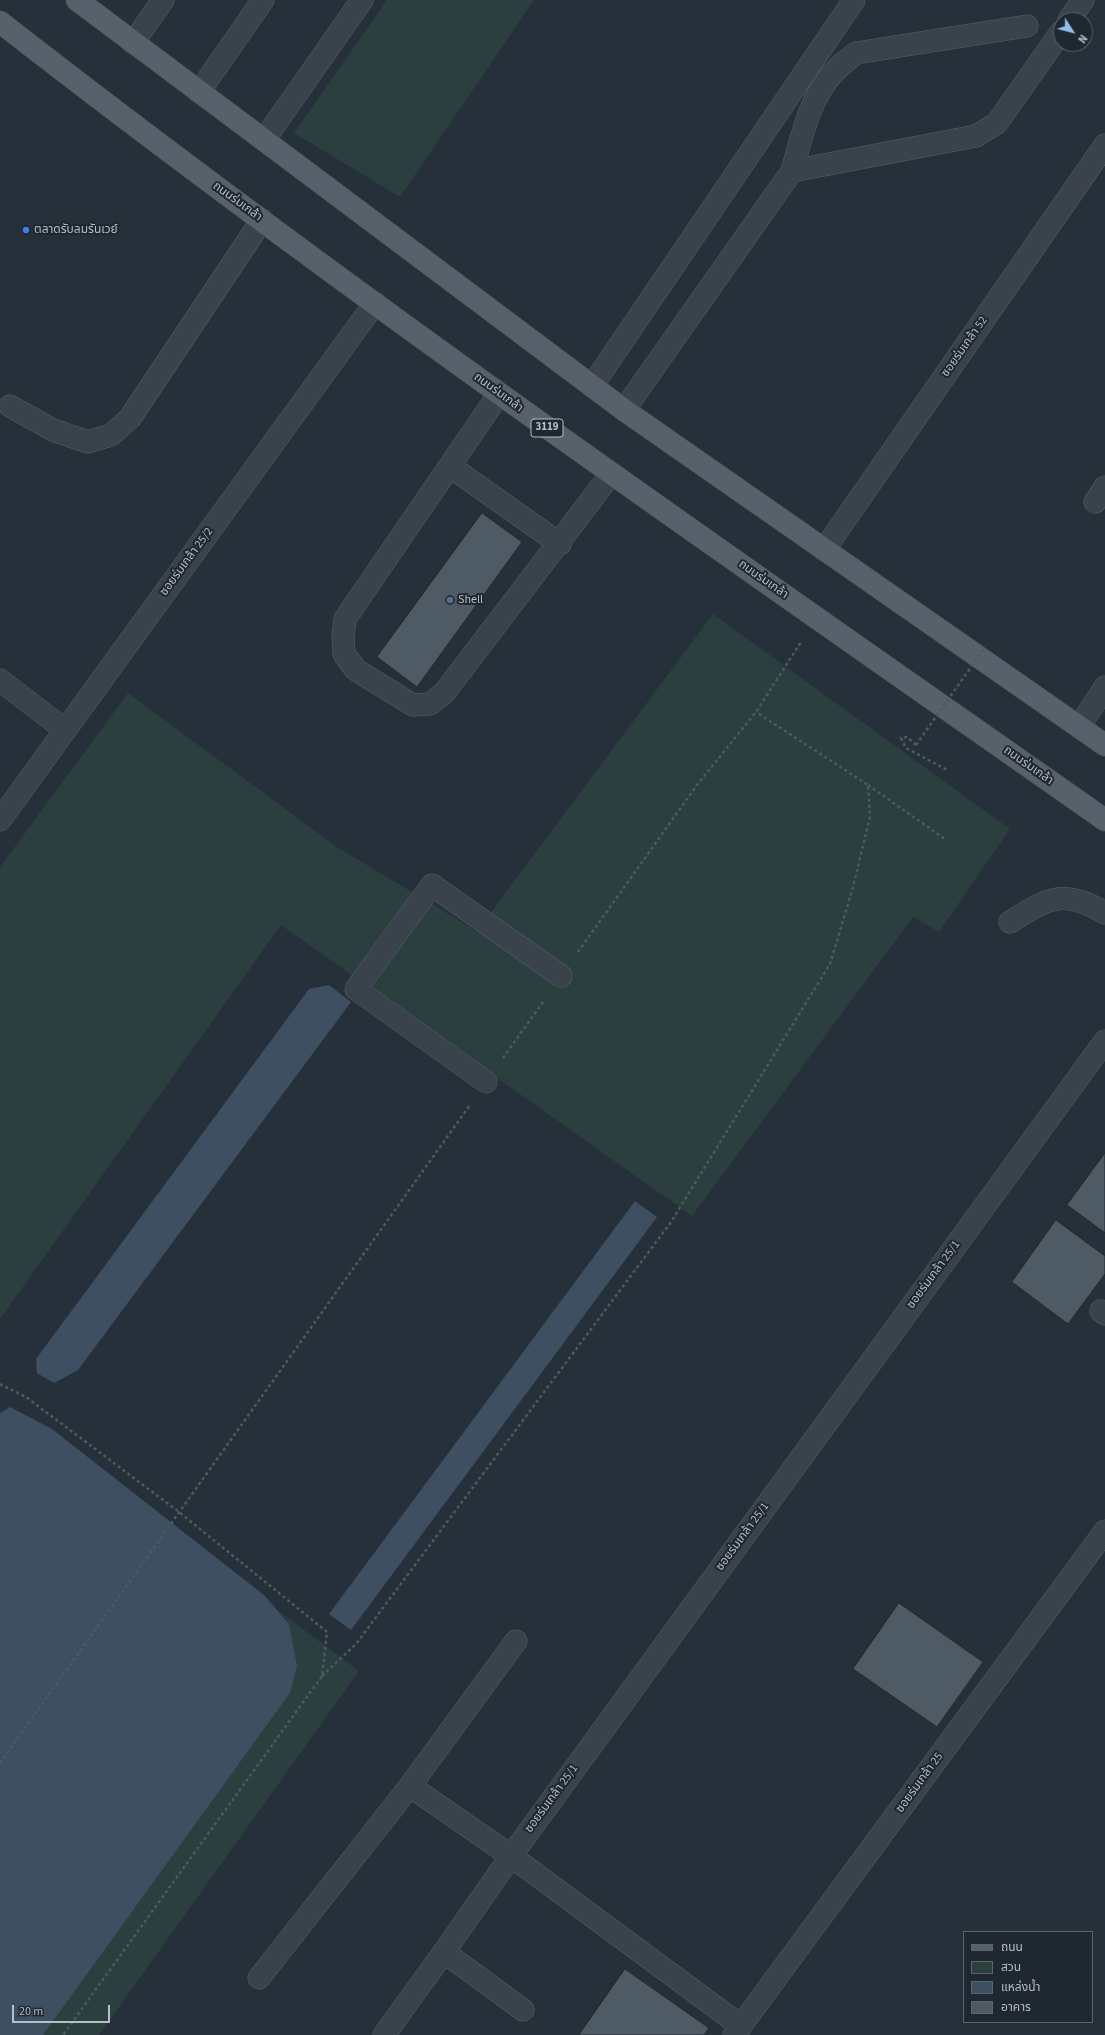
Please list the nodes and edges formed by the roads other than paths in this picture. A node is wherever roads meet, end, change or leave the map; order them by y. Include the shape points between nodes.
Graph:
1 (77, 0) edge
2 (163, 0) edge
3 (263, 0) edge
4 (362, 0) edge
5 (854, 0) edge
6 (1083, 0) edge
7 (1075, 12) edge
8 (0, 22) edge
9 (1027, 26) dead end
10 (133, 43) junction
11 (1053, 43) edge
12 (200, 92) junction
13 (264, 140) junction
14 (1105, 145) edge
15 (792, 171) junction
16 (262, 220) junction
17 (375, 303) junction
18 (592, 386) junction
19 (499, 394) junction
20 (10, 406) dead end
21 (624, 410) junction
22 (451, 467) junction
23 (611, 474) junction
24 (560, 544) junction
25 (824, 550) junction
26 (0, 680) edge
27 (1105, 688) edge
28 (1079, 727) junction
29 (65, 730) junction
30 (1105, 745) edge
31 (0, 820) edge
32 (1105, 820) edge
33 (1105, 913) edge
34 (1010, 922) dead end
35 (561, 976) dead end
36 (1105, 1041) edge
37 (486, 1082) dead end
38 (1105, 1531) edge
39 (516, 1641) dead end
40 (410, 1786) junction
41 (511, 1856) junction
42 (444, 1952) junction
43 (259, 1978) dead end
44 (523, 2010) dead end
45 (737, 2031) edge
46 (384, 2035) edge

1 - 10 main road
2 - 10 street
3 - 12 street
4 - 13 street
5 - 18 street
6 - 7 street
8 - 16 main road, ถนนร่มเกล้า / 3119 via 136,128
9 - 15 street via 856,53 836,69 821,90 809,117
10 - 12 main road
11 - 15 street via 997,123 976,136
12 - 13 main road
13 - 18 main road
14 - 25 street, ซอยร่มเกล้า 52
15 - 21 street
16 - 17 main road, ถนนร่มเกล้า / 3119
16 - 20 street via 130,418 111,435 88,442 53,430
17 - 19 main road, ถนนร่มเกล้า / 3119
17 - 29 street, ซอยร่มเกล้า 25/2
18 - 21 main road
19 - 22 street
19 - 23 main road, ถนนร่มเกล้า / 3119
21 - 25 main road
22 - 24 street
22 - 24 street via 345,619 344,654 356,670 413,704 430,704 444,693
23 - 24 street
23 - 32 main road, ถนนร่มเกล้า / 3119
25 - 28 main road
26 - 29 street
27 - 28 street
28 - 30 main road
29 - 31 street, ซอยร่มเกล้า 25/2
33 - 34 street via 1088,903 1063,897 1038,904
35 - 37 street via 432,885 356,989
36 - 41 street, ซอยร่มเกล้า 25/1
38 - 45 street, ซอยร่มเกล้า 25
39 - 40 street
40 - 41 street
40 - 43 street
41 - 42 street, ซอยร่มเกล้า 25/1
41 - 45 street
42 - 44 street
42 - 46 street, ซอยร่มเกล้า 25/1

